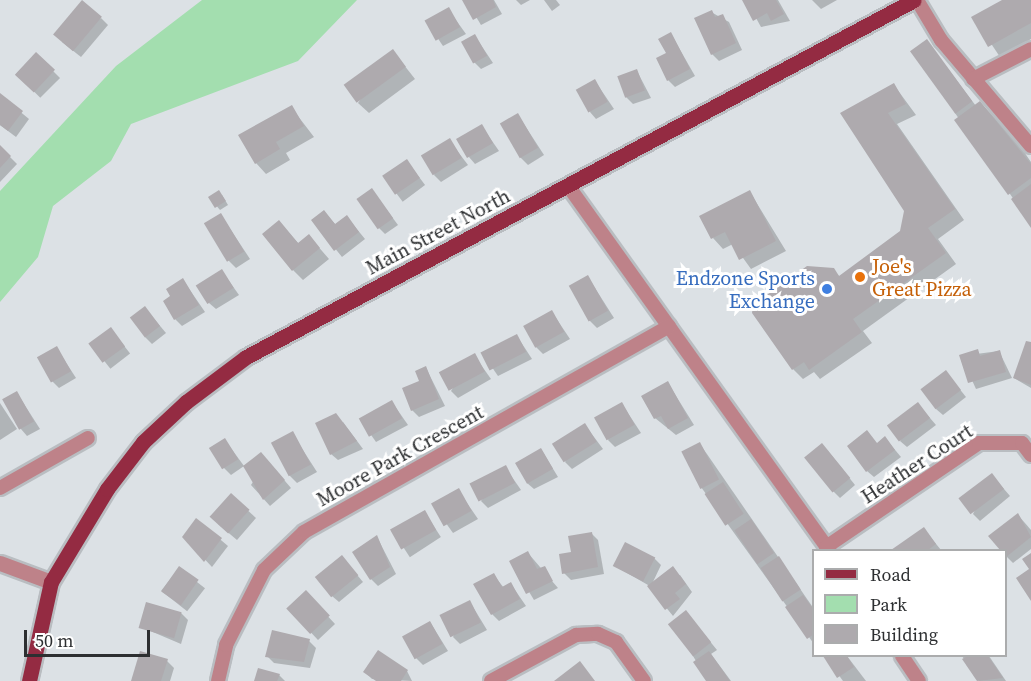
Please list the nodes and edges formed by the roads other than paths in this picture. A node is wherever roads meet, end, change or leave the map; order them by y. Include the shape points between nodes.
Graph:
1 (916, 0) edge
2 (1031, 50) edge
3 (973, 79) junction
4 (1031, 146) edge
5 (569, 187) junction
6 (669, 326) junction
7 (88, 438) dead end
8 (1031, 455) edge
9 (0, 488) edge
10 (828, 549) edge
11 (0, 563) edge
12 (51, 582) junction
13 (903, 657) edge
14 (29, 681) edge
15 (218, 681) edge
16 (491, 681) edge
17 (644, 681) edge
18 (919, 681) edge

1 - 3 street
1 - 5 main road, Main Street North
2 - 3 street
3 - 4 street
5 - 6 street
5 - 12 main road, Main Street North via 246,357 186,402 143,442 107,489
6 - 10 street
6 - 15 street, Moore Park Crescent via 304,532 264,570 226,645
7 - 9 street
8 - 10 street, Heather Court via 1022,443 979,443
11 - 12 street
12 - 14 main road, Main Street North
13 - 18 street
16 - 17 street via 576,635 598,634 616,642

